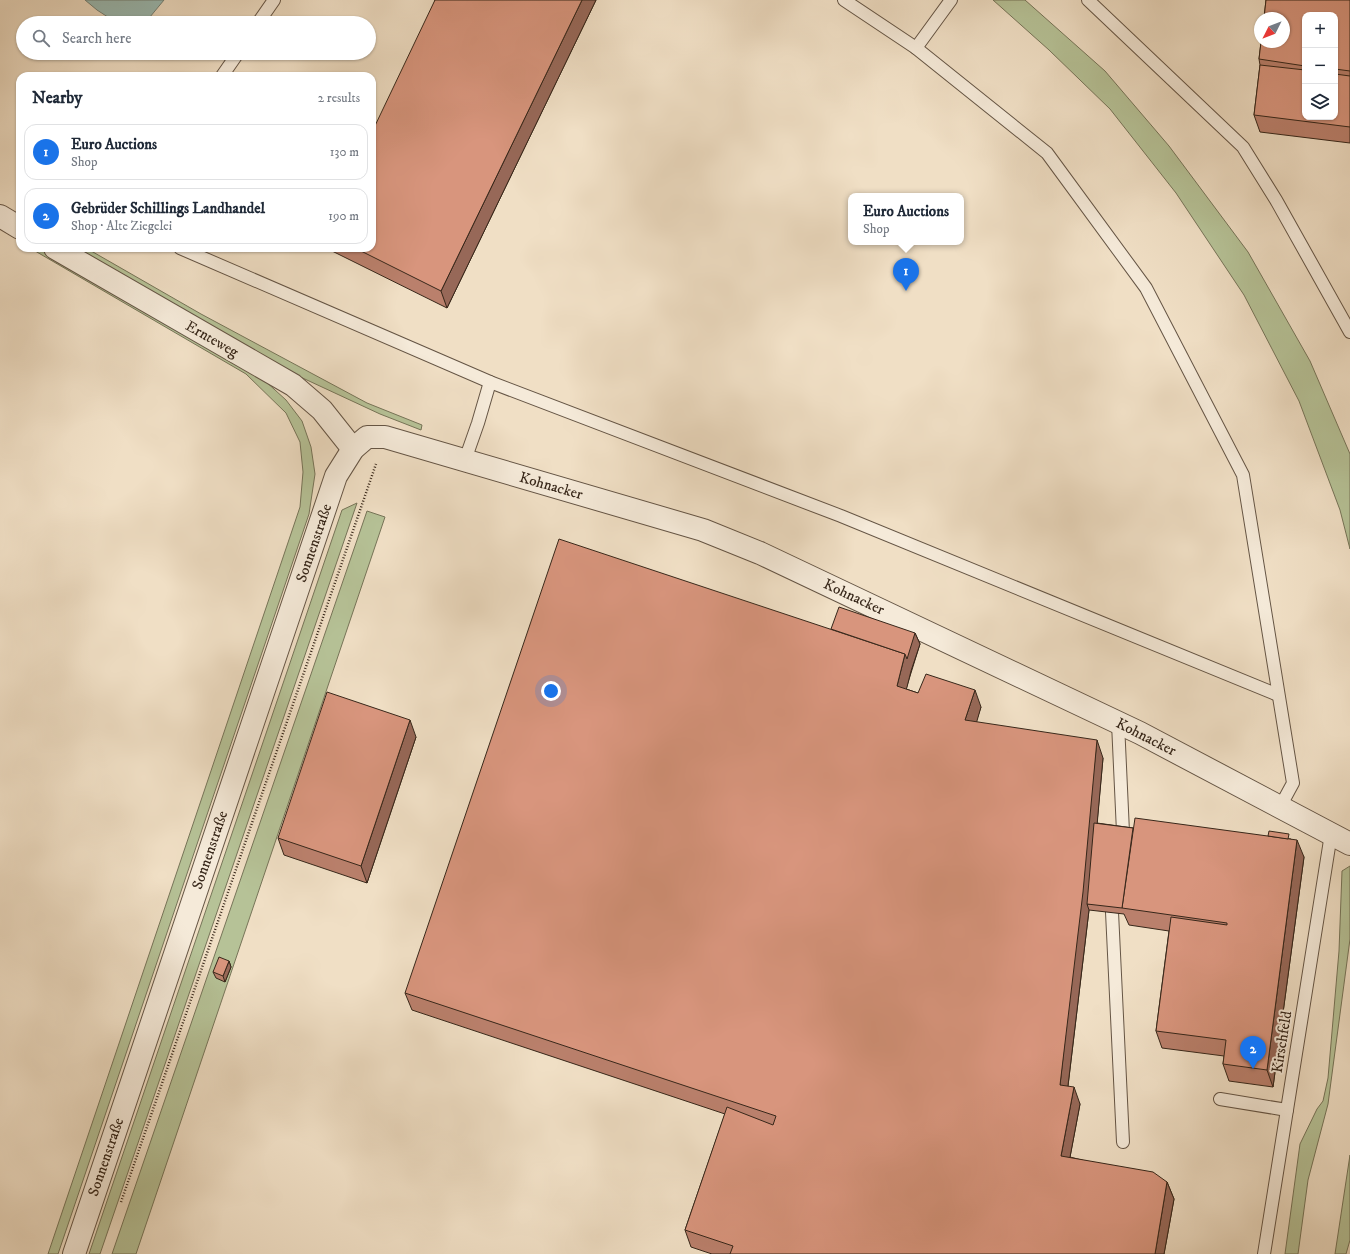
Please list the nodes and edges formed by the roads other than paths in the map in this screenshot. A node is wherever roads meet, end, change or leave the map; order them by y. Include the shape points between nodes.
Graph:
1 (274, 0) edge
2 (844, 0) edge
3 (951, 0) edge
4 (1088, 0) edge
5 (263, 16) edge
6 (916, 48) junction
7 (233, 60) edge
8 (225, 72) edge
9 (0, 216) edge
10 (16, 226) edge
11 (62, 252) edge
12 (189, 252) edge
13 (1350, 332) edge
14 (490, 382) junction
15 (353, 449) junction
16 (465, 460) junction
17 (1278, 695) junction
18 (1118, 722) junction
19 (1280, 807) junction
20 (1123, 832) edge
21 (1331, 834) junction
22 (1350, 844) edge
23 (1112, 912) edge
24 (1220, 1099) dead end
25 (1287, 1110) junction
26 (1123, 1142) dead end
27 (74, 1254) edge
28 (1264, 1254) edge

1 - 5 lane
2 - 6 lane
3 - 6 lane
4 - 13 lane via 1243,147 1276,200
6 - 17 lane via 1047,152 1146,288 1243,475
7 - 8 lane
9 - 10 street
11 - 15 street, Ernteweg via 293,385 322,410
12 - 14 lane
14 - 16 lane
14 - 17 lane via 841,516
15 - 16 street, Kohnacker via 367,438 385,437
15 - 27 street, Sonnenstraße via 336,476
16 - 18 street, Kohnacker via 703,530 760,553
17 - 19 lane via 1293,783
18 - 19 street, Kohnacker
18 - 20 lane
19 - 21 street, Kohnacker
21 - 22 street, Kohnacker
21 - 25 lane, Kirschfeld
23 - 26 lane
24 - 25 lane
25 - 28 lane, Kirschfeld

